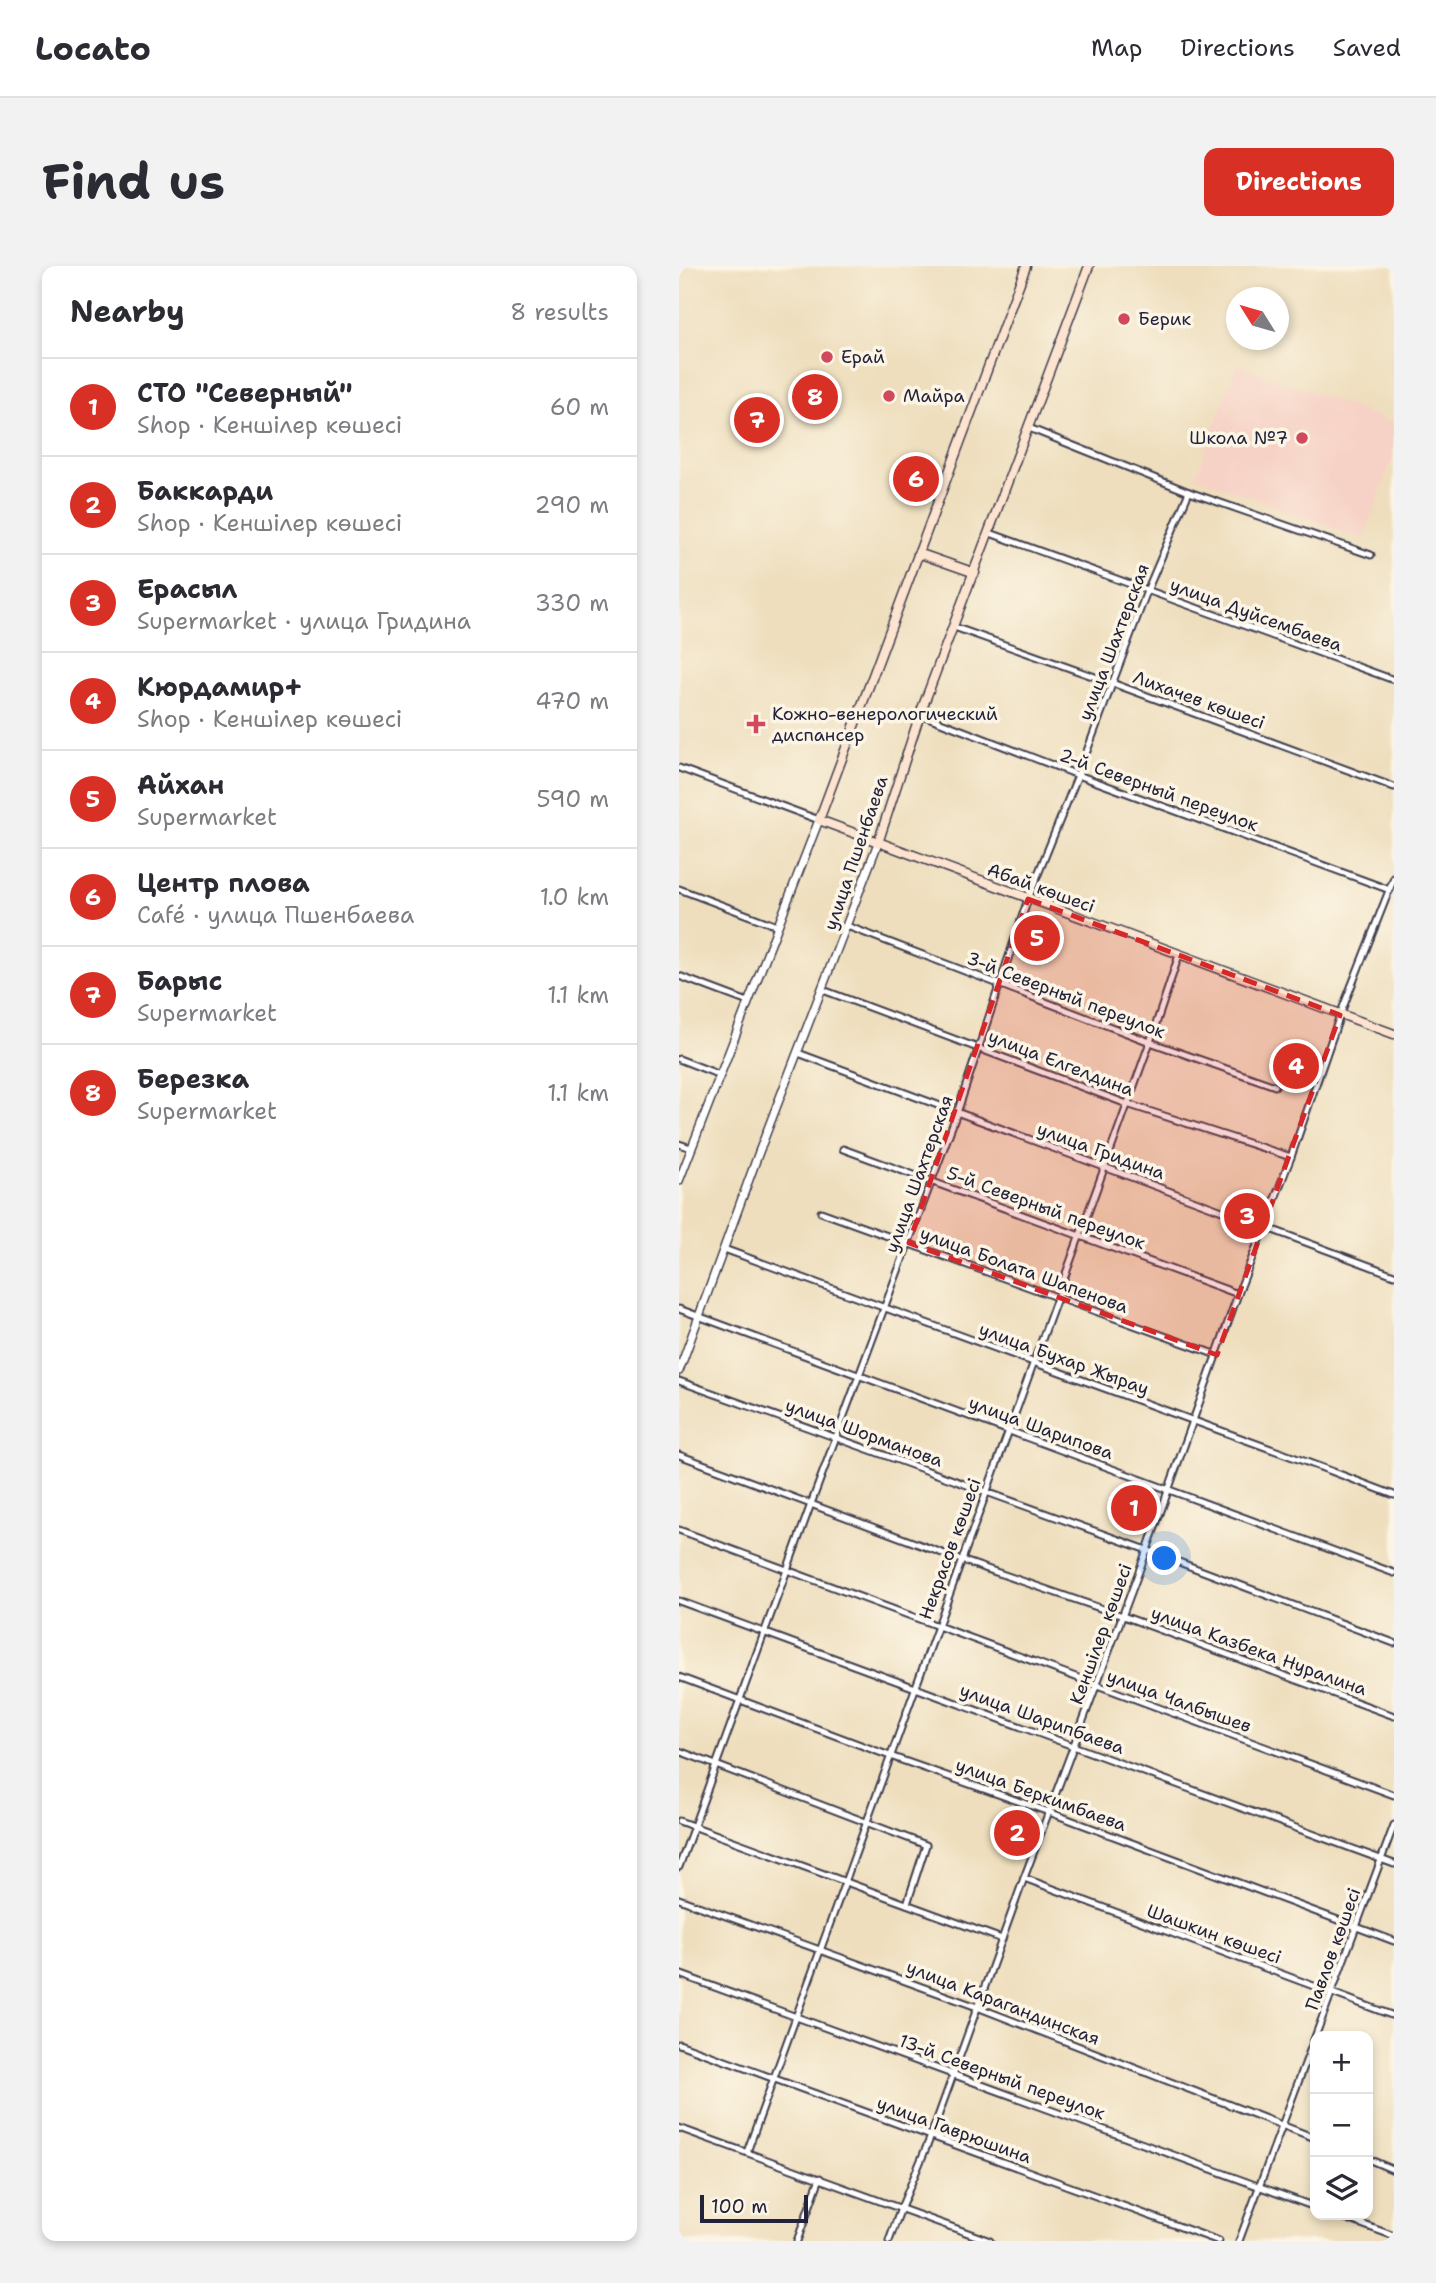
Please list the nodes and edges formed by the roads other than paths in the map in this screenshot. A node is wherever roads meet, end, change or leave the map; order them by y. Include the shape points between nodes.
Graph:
1 (1026, 266) edge
2 (1089, 266) edge
3 (1029, 428) junction
4 (1189, 492) junction
5 (990, 533) junction
6 (919, 553) junction
7 (1371, 555) dead end
8 (975, 573) junction
9 (1147, 591) junction
10 (954, 627) junction
11 (1394, 680) edge
12 (1112, 683) junction
13 (920, 714) junction
14 (679, 768) edge
15 (1078, 775) junction
16 (1394, 787) edge
17 (819, 820) junction
18 (878, 843) junction
19 (1394, 878) edge
20 (679, 889) edge
21 (1389, 890) junction
22 (1028, 900) junction
23 (777, 926) junction
24 (847, 926) junction
25 (1179, 956) junction
26 (679, 976) edge
27 (1001, 986) junction
28 (823, 990) junction
29 (747, 1002) junction
30 (1340, 1015) junction
31 (1394, 1034) edge
32 (1150, 1042) junction
33 (980, 1047) junction
34 (798, 1053) junction
35 (679, 1059) edge
36 (720, 1075) junction
37 (1275, 1086) dead end
38 (1127, 1104) junction
39 (957, 1113) junction
40 (679, 1144) edge
41 (691, 1148) junction
42 (843, 1149) dead end
43 (1291, 1157) junction
44 (1104, 1167) junction
45 (679, 1181) edge
46 (931, 1181) junction
47 (821, 1212) dead end
48 (1265, 1226) junction
49 (1079, 1236) junction
50 (909, 1243) junction
51 (724, 1249) junction
52 (1394, 1275) edge
53 (1238, 1294) junction
54 (1057, 1297) junction
55 (679, 1309) edge
56 (883, 1309) junction
57 (699, 1316) junction
58 (1217, 1354) junction
59 (1033, 1363) junction
60 (679, 1371) edge
61 (859, 1376) junction
62 (679, 1381) edge
63 (1193, 1420) junction
64 (1008, 1431) junction
65 (836, 1438) junction
66 (679, 1455) edge
67 (1168, 1489) junction
68 (986, 1492) junction
69 (1394, 1495) edge
70 (811, 1504) junction
71 (679, 1530) edge
72 (1147, 1550) junction
73 (961, 1560) junction
74 (787, 1571) junction
75 (1394, 1573) edge
76 (679, 1601) edge
77 (1123, 1615) junction
78 (937, 1626) junction
79 (765, 1632) junction
80 (1394, 1643) edge
81 (679, 1677) edge
82 (1097, 1685) junction
83 (915, 1688) junction
84 (740, 1699) junction
85 (1394, 1716) edge
86 (1075, 1745) junction
87 (679, 1751) edge
88 (890, 1756) junction
89 (717, 1765) junction
90 (1394, 1795) edge
91 (1049, 1812) junction
92 (866, 1821) junction
93 (679, 1822) edge
94 (1394, 1825) edge
95 (695, 1827) junction
96 (1381, 1859) junction
97 (1394, 1864) edge
98 (679, 1867) edge
99 (1024, 1878) junction
100 (845, 1881) junction
101 (679, 1899) edge
102 (907, 1904) junction
103 (1356, 1926) junction
104 (1002, 1939) junction
105 (1394, 1941) edge
106 (819, 1951) junction
107 (679, 1974) edge
108 (1331, 1993) junction
109 (977, 2007) junction
110 (796, 2016) junction
111 (1394, 2016) edge
112 (679, 2044) edge
113 (953, 2074) junction
114 (773, 2079) junction
115 (1282, 2125) junction
116 (679, 2128) edge
117 (931, 2136) junction
118 (1310, 2136) edge
119 (747, 2152) junction
120 (1373, 2161) edge
121 (1394, 2170) edge
122 (820, 2178) junction
123 (1260, 2186) junction
124 (1310, 2205) edge
125 (901, 2208) junction
126 (1351, 2220) edge
127 (1394, 2236) edge
128 (797, 2241) edge
129 (889, 2241) edge
130 (990, 2241) edge
131 (1219, 2241) edge
132 (1239, 2241) edge

1 - 6 main road
2 - 3 main road, улица Пшенбаева
3 - 4 street
3 - 5 main road, улица Пшенбаева
4 - 7 street
4 - 9 street, улица Шахтерская
5 - 8 main road, улица Пшенбаева
5 - 9 street, улица Дуйсембаева
6 - 8 main road
6 - 17 main road
8 - 10 main road, улица Пшенбаева
9 - 11 street, улица Дуйсембаева
9 - 12 street, улица Шахтерская
10 - 12 street, Лихачев көшесі
10 - 13 main road, улица Пшенбаева
12 - 15 street, улица Шахтерская
12 - 16 street, Лихачев көшесі
13 - 15 street, 2-й Северный переулок
13 - 18 main road, улица Пшенбаева
14 - 17 street, Абай көшесі
15 - 21 street, 2-й Северный переулок
15 - 22 street, улица Шахтерская
17 - 18 main road, Абай көшесі
17 - 23 street
18 - 22 main road, Абай көшесі
18 - 24 street, улица Пшенбаева
19 - 21 street, Кеншілер көшесі
20 - 23 street
21 - 30 street, Кеншілер көшесі
22 - 25 main road, Абай көшесі
22 - 27 street, улица Шахтерская
23 - 29 street
24 - 27 street, 3-й Северный переулок
24 - 28 street, улица Пшенбаева
25 - 30 main road, Абай көшесі
25 - 32 street, Некрасов көшесі
26 - 29 street
27 - 32 street, 3-й Северный переулок
27 - 33 street, улица Шахтерская
28 - 33 street, улица Елгелдина
28 - 34 street, улица Пшенбаева
29 - 36 street
30 - 31 main road, Абай көшесі
30 - 43 street, Кеншілер көшесі
32 - 37 street, 3-й Северный переулок
32 - 38 street, Некрасов көшесі
33 - 38 street, улица Елгелдина
33 - 39 street, улица Шахтерская
34 - 39 street, улица Гридина
34 - 51 street, улица Пшенбаева
35 - 36 street
36 - 41 street
38 - 43 street, улица Елгелдина
38 - 44 street, Некрасов көшесі
39 - 44 street, улица Гридина
39 - 46 street, улица Шахтерская
40 - 41 street
41 - 45 street
42 - 46 street, 5-й Северный переулок
43 - 48 street, Кеншілер көшесі
44 - 48 street, улица Гридина
44 - 49 street, Некрасов көшесі
46 - 49 street, 5-й Северный переулок
46 - 50 street, улица Шахтерская
47 - 50 street, улица Болата Шапенова
48 - 52 street, улица Гридина
48 - 53 street, Кеншілер көшесі
49 - 53 street, 5-й Северный переулок
49 - 54 street, Некрасов көшесі
50 - 54 street, улица Болата Шапенова
50 - 56 street, улица Шахтерская
51 - 56 street, улица Бухар Жырау
51 - 57 street, улица Пшенбаева
53 - 58 street, Кеншілер көшесі
54 - 58 street, улица Болата Шапенова
54 - 59 street, Некрасов көшесі
55 - 57 street, улица Шарипова
56 - 59 street, улица Бухар Жырау
56 - 61 street, улица Шахтерская
57 - 60 street, улица Пшенбаева
57 - 61 street, улица Шарипова
58 - 63 street, Кеншілер көшесі
59 - 63 street, улица Бухар Жырау
59 - 64 street, Некрасов көшесі
61 - 64 street, улица Шарипова
61 - 65 street, улица Шахтерская
62 - 65 street, улица Шорманова
63 - 67 street, Кеншілер көшесі
63 - 69 street, улица Бухар Жырау
64 - 67 street, улица Шарипова
64 - 68 street, Некрасов көшесі
65 - 68 street, улица Шорманова
65 - 70 street, улица Шахтерская
66 - 70 street, улица Казбека Нуралина
67 - 72 street, Кеншілер көшесі
67 - 75 street, улица Шарипова
68 - 72 street, улица Шорманова
68 - 73 street, Некрасов көшесі
70 - 73 street, улица Казбека Нуралина
70 - 74 street, улица Шахтерская
71 - 74 street, улица Чалбышев
72 - 77 street, Кеншілер көшесі
72 - 80 street, улица Шорманова
73 - 77 street, улица Казбека Нуралина
73 - 78 street, Некрасов көшесі
74 - 78 street, улица Чалбышев
74 - 79 street, улица Шахтерская
76 - 79 street, улица Шарипбаева
77 - 82 street, Кеншілер көшесі
77 - 85 street, улица Казбека Нуралина
78 - 82 street, улица Чалбышев
78 - 83 street, Некрасов көшесі
79 - 83 street, улица Шарипбаева
79 - 84 street, улица Шахтерская
81 - 84 street, улица Беркимбаева
82 - 86 street, Кеншілер көшесі
82 - 90 street, улица Чалбышев
83 - 86 street, улица Шарипбаева
83 - 88 street, Некрасов көшесі
84 - 88 street, улица Беркимбаева
84 - 89 street, улица Шахтерская
86 - 91 street, Кеншілер көшесі
86 - 96 street, улица Шарипбаева
87 - 89 street
88 - 91 street, улица Беркимбаева
88 - 92 street, Некрасов көшесі
89 - 92 street
89 - 95 street, улица Шахтерская
91 - 99 street, Кеншілер көшесі
91 - 103 street, улица Беркимбаева
92 - 100 street, Некрасов көшесі
92 - 102 street via 926,1845
93 - 95 street
94 - 96 street, Павлов көшесі
95 - 98 street, улица Шахтерская
95 - 100 street
96 - 97 street, улица Шарипбаева
96 - 103 street, Павлов көшесі
99 - 104 street, Кеншілер көшесі
99 - 108 street, Шашкин көшесі
100 - 102 street
100 - 106 street, Некрасов көшесі
101 - 106 street, улица Карагандинская
102 - 104 street
103 - 105 street, улица Беркимбаева
103 - 108 street, Павлов көшесі
104 - 109 street, Кеншілер көшесі
106 - 109 street, улица Карагандинская
106 - 110 street, Некрасов көшесі
107 - 110 street, 13-й Северный переулок
108 - 111 street, Шашкин көшесі
108 - 115 street, Павлов көшесі
109 - 113 street, Кеншілер көшесі
109 - 115 street, улица Карагандинская
110 - 113 street, 13-й Северный переулок
110 - 114 street, Некрасов көшесі
112 - 114 street, улица Гаврюшина
113 - 117 street, Кеншілер көшесі
113 - 123 street, 13-й Северный переулок
114 - 117 street, улица Гаврюшина
114 - 119 street, Некрасов көшесі
115 - 118 street, улица Карагандинская
115 - 123 street, Павлов көшесі
116 - 119 street
117 - 125 street, Кеншілер көшесі
117 - 131 street, улица Гаврюшина
119 - 122 street
120 - 121 street
122 - 125 street
122 - 128 street
123 - 124 street, 13-й Северный переулок
123 - 132 street, Павлов көшесі
125 - 129 street, Кеншілер көшесі
125 - 130 street
126 - 127 street

